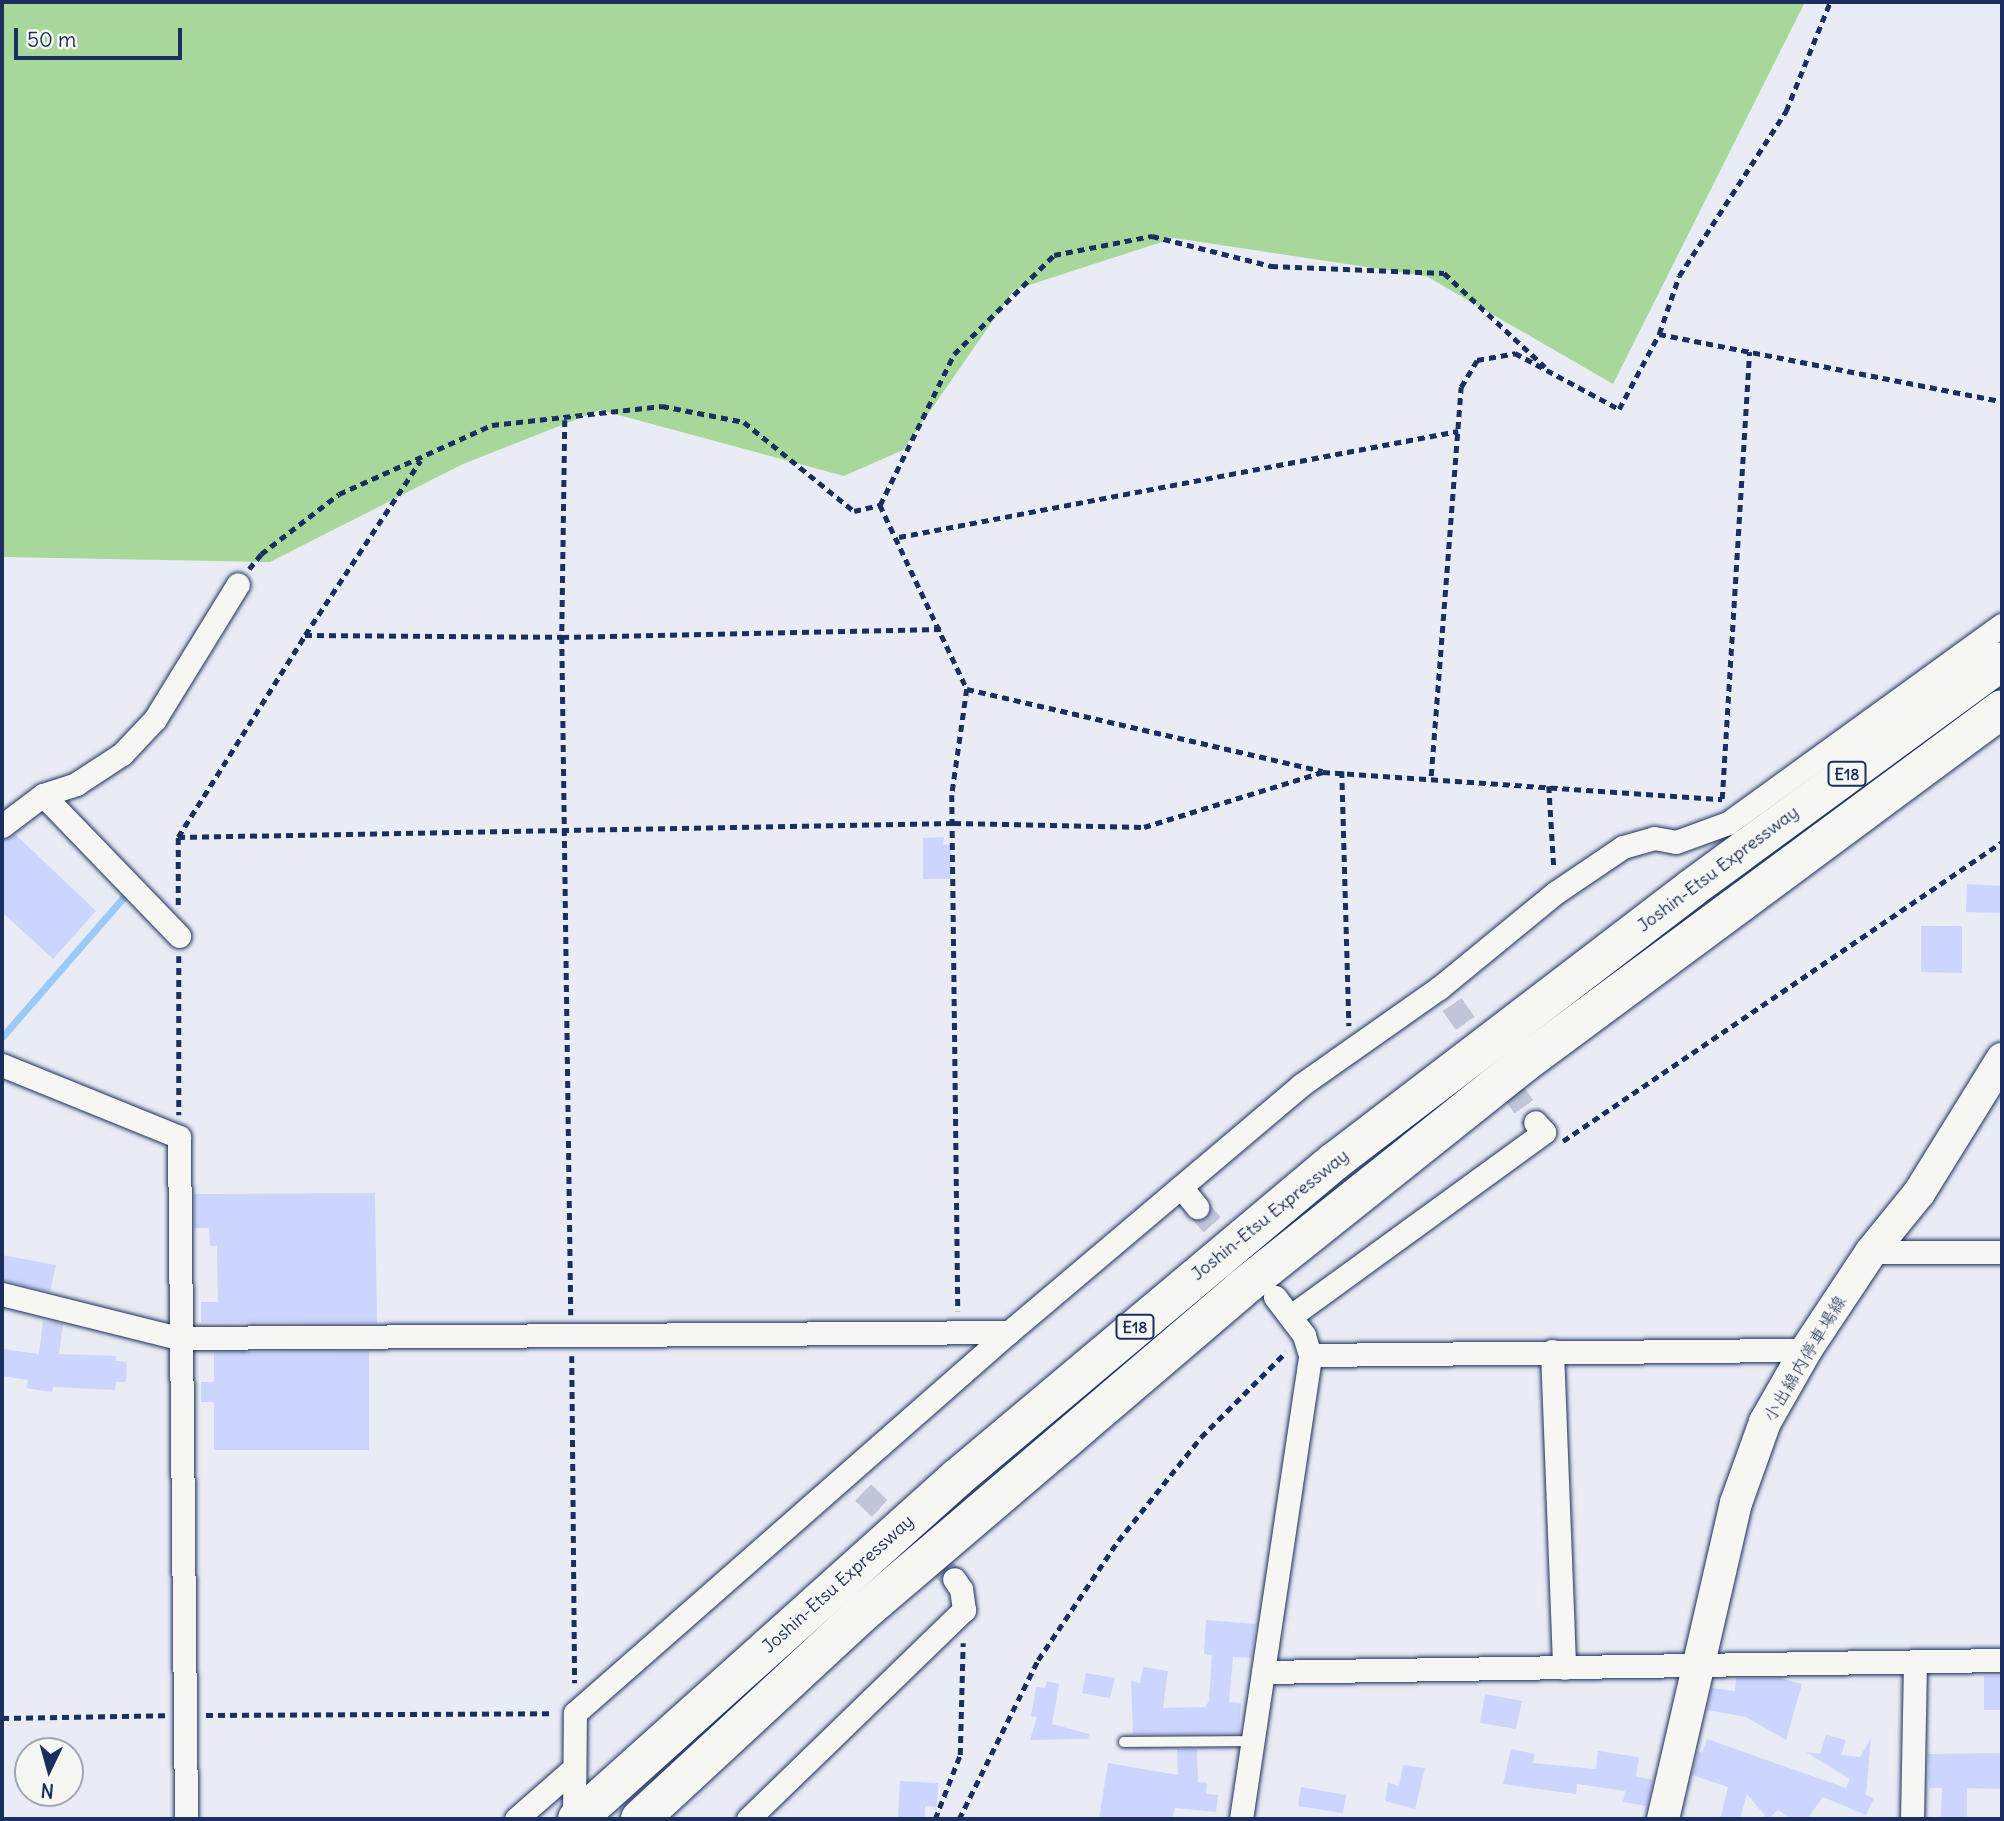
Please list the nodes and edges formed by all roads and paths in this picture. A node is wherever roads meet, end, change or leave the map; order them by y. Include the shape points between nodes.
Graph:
1 (1830, 2) edge
2 (1658, 334) junction
3 (1749, 352) junction
4 (1552, 373) junction
5 (2002, 401) edge
6 (565, 420) junction
7 (1458, 430) junction
8 (420, 461) junction
9 (880, 505) junction
10 (899, 537) junction
11 (238, 584) joint
12 (2002, 625) edge
13 (941, 629) junction
14 (305, 635) junction
15 (562, 637) junction
16 (2002, 661) edge
17 (967, 689) junction
18 (2002, 709) edge
19 (1342, 771) junction
20 (1324, 772) junction
21 (1431, 776) junction
22 (1549, 785) junction
23 (43, 795) junction
24 (1722, 799) junction
25 (1756, 802) junction
26 (954, 823) junction
27 (2, 826) edge
28 (567, 830) junction
29 (178, 837) junction
30 (2002, 842) edge
31 (1555, 893) junction
32 (178, 936) junction
33 (1350, 1050) junction
34 (2002, 1059) edge
35 (2, 1065) edge
36 (1535, 1122) dead end
37 (179, 1137) junction
38 (1561, 1143) dead end
39 (1181, 1186) junction
40 (1197, 1207) tunnel mouth
41 (1871, 1252) junction
42 (2002, 1252) edge
43 (2, 1294) edge
44 (1275, 1297) dead end
45 (959, 1332) junction
46 (1009, 1332) junction
47 (572, 1335) junction
48 (1301, 1335) junction
49 (178, 1338) junction
50 (1806, 1350) junction
51 (1552, 1351) junction
52 (954, 1578) tunnel mouth
53 (964, 1610) junction
54 (2002, 1660) edge
55 (1915, 1662) junction
56 (1699, 1666) junction
57 (1564, 1668) junction
58 (1263, 1672) junction
59 (575, 1713) junction
60 (184, 1715) junction
61 (2, 1718) edge
62 (1253, 1741) junction
63 (1124, 1742) dead end
64 (572, 1770) junction
65 (585, 1811) edge
66 (186, 1819) edge
67 (516, 1819) edge
68 (640, 1819) edge
69 (748, 1819) edge
70 (936, 1819) edge
71 (959, 1819) edge
72 (1241, 1819) edge
73 (1663, 1819) edge
74 (1912, 1819) edge

1 - 2 path via 1786,111 1679,276
2 - 3 path
2 - 4 path via 1619,410
3 - 5 path
3 - 24 path
4 - 7 path via 1515,353 1478,360 1461,387
4 - 9 path via 1444,273 1271,266 1152,236 1054,255 954,354
6 - 8 path via 492,425
6 - 9 path via 662,406 744,422 854,510
6 - 15 path
7 - 10 path
7 - 21 path
8 - 11 path via 339,494 261,554
8 - 14 path
9 - 10 path
10 - 13 path
11 - 23 street via 155,719 122,754 76,784
12 - 25 street
13 - 15 path
13 - 17 path
14 - 15 path
14 - 29 path
15 - 28 path
16 - 65 highway, Joshin-Etsu Expressway / E18 via 1466,1059 1219,1256 947,1488
17 - 20 path
17 - 26 path via 952,795
18 - 68 highway, E18 via 1523,1064 1230,1298 867,1609
19 - 20 path
19 - 21 path
19 - 33 path
20 - 26 path via 1144,827
21 - 22 path
22 - 24 path
22 - 31 path
23 - 27 street
23 - 32 street
24 - 25 path
25 - 31 street via 1705,834 1676,842 1654,838 1623,847
26 - 28 path
26 - 45 path
28 - 29 path
28 - 47 path
29 - 32 path
30 - 38 path
31 - 33 street via 1446,996
32 - 37 path
33 - 39 street
34 - 41 main road, 小出綿内停車場線 via 1919,1193
35 - 37 street
36 - 48 street via 1544,1132
37 - 49 street
39 - 40 street
39 - 46 street
41 - 42 street
41 - 50 main road, 小出綿内停車場線
43 - 49 street
44 - 48 street
45 - 46 street
45 - 47 street
46 - 59 street via 856,1483
47 - 49 street
47 - 59 path
48 - 51 street
48 - 58 street
48 - 71 path via 1202,1437 1118,1541 1038,1660
49 - 60 street
50 - 51 street
50 - 56 main road, 小出綿内停車場線 via 1765,1422 1736,1503
51 - 57 street
52 - 53 street
53 - 69 street
53 - 70 path via 960,1755
54 - 55 street
55 - 56 street
55 - 74 street
56 - 57 street
56 - 73 main road, 小出綿内停車場線 via 1671,1767
57 - 58 street
58 - 62 street
59 - 60 path
59 - 64 street
60 - 61 path
60 - 66 street
62 - 63 lane
62 - 72 street
64 - 65 street
64 - 67 street

